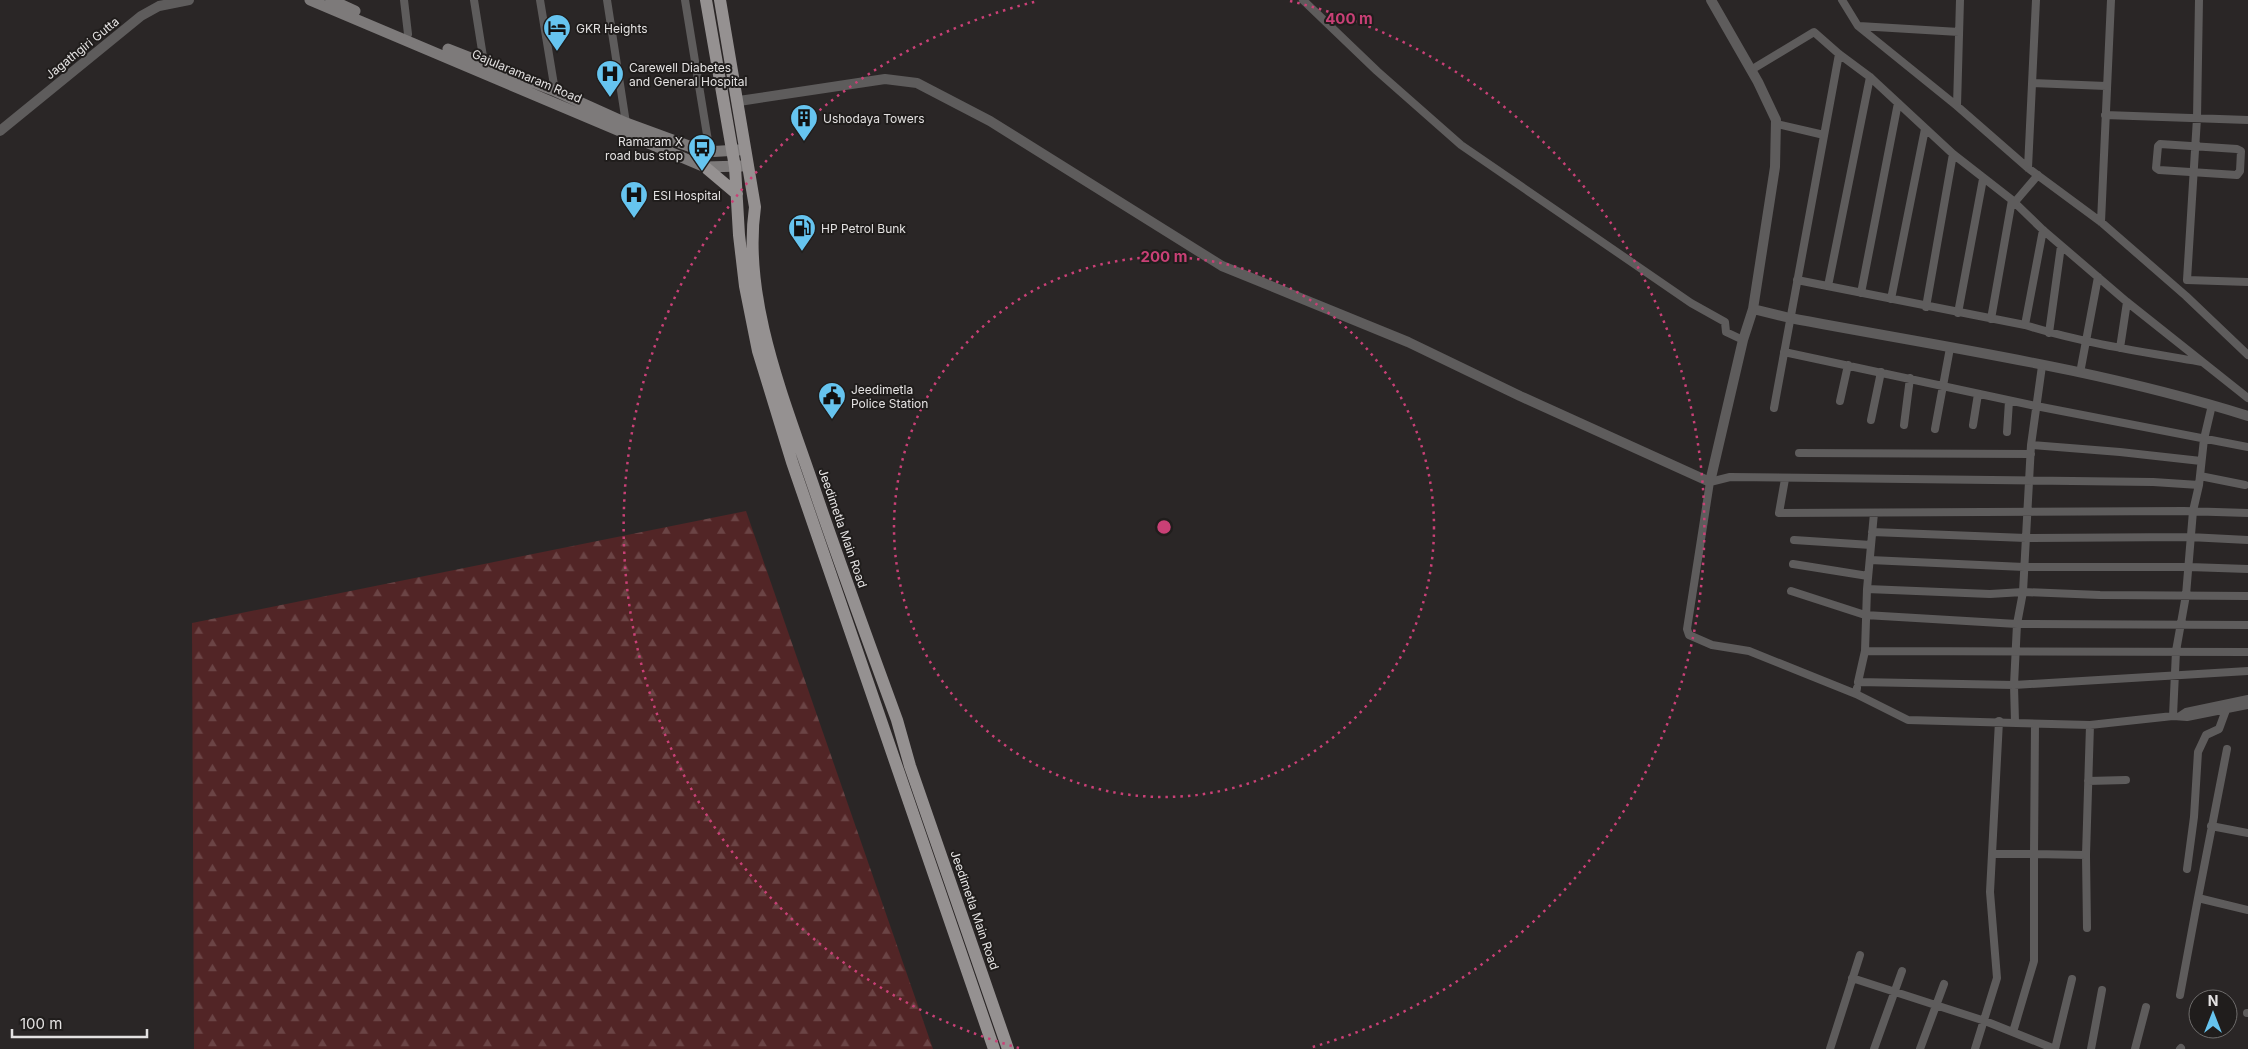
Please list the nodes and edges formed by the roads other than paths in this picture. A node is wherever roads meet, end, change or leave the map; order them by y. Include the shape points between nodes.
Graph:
1 (189, 0) edge
2 (310, 0) edge
3 (331, 0) edge
4 (404, 0) edge
5 (474, 0) edge
6 (540, 0) edge
7 (607, 0) edge
8 (685, 0) edge
9 (706, 0) edge
10 (1303, 0) edge
11 (1710, 0) edge
12 (1842, 0) edge
13 (1960, 0) edge
14 (2036, 0) edge
15 (2111, 0) edge
16 (2199, 0) edge
17 (172, 1) edge
18 (721, 6) edge
19 (1858, 26) junction
20 (1959, 32) junction
21 (408, 34) junction
22 (1839, 54) junction
23 (484, 63) junction
24 (1751, 70) junction
25 (1870, 77) junction
26 (2032, 83) junction
27 (2106, 86) junction
28 (556, 91) junction
29 (738, 101) junction
30 (1898, 103) junction
31 (1957, 106) junction
32 (2105, 115) junction
33 (2197, 118) junction
34 (2248, 120) edge
35 (626, 123) junction
36 (1777, 124) junction
37 (1925, 129) junction
38 (0, 131) edge
39 (1824, 135) junction
40 (2196, 147) junction
41 (736, 151) junction
42 (710, 153) junction
43 (1953, 154) junction
44 (738, 166) junction
45 (704, 167) junction
46 (2028, 168) junction
47 (2194, 173) junction
48 (2038, 176) junction
49 (1983, 179) junction
50 (737, 194) junction
51 (2013, 202) junction
52 (2101, 222) junction
53 (2042, 230) junction
54 (751, 234) junction
55 (2061, 246) junction
56 (2098, 277) junction
57 (1797, 280) junction
58 (2187, 280) junction
59 (2248, 282) edge
60 (1828, 286) junction
61 (1861, 293) junction
62 (2186, 296) junction
63 (1891, 299) junction
64 (2127, 302) junction
65 (1926, 307) junction
66 (1753, 309) junction
67 (1958, 313) junction
68 (1790, 318) junction
69 (1992, 319) junction
70 (2025, 325) junction
71 (2049, 333) junction
72 (1743, 340) junction
73 (2086, 340) junction
74 (1950, 348) junction
75 (2120, 348) junction
76 (1784, 352) junction
77 (2248, 355) edge
78 (2204, 362) junction
79 (1848, 365) junction
80 (2042, 366) junction
81 (1880, 372) junction
82 (2080, 373) junction
83 (1910, 378) junction
84 (1944, 387) junction
85 (1978, 394) junction
86 (2248, 398) edge
87 (1840, 401) dead end
88 (2009, 401) junction
89 (2212, 405) junction
90 (2036, 406) junction
91 (1774, 408) dead end
92 (2248, 416) edge
93 (1871, 420) dead end
94 (1904, 425) dead end
95 (1973, 425) dead end
96 (1935, 429) dead end
97 (2007, 432) dead end
98 (2204, 439) junction
99 (2032, 445) junction
100 (2248, 447) edge
101 (1799, 453) dead end
102 (2032, 454) junction
103 (798, 461) junction
104 (2201, 461) junction
105 (2200, 476) junction
106 (1785, 479) junction
107 (1710, 482) junction
108 (2030, 482) junction
109 (2199, 485) junction
110 (2245, 485) dead end
111 (2028, 511) junction
112 (2193, 511) junction
113 (1874, 513) junction
114 (2248, 514) edge
115 (1872, 532) junction
116 (2190, 537) junction
117 (2026, 538) junction
118 (1794, 540) dead end
119 (2248, 540) edge
120 (1871, 546) junction
121 (1870, 560) junction
122 (1793, 564) dead end
123 (2024, 567) junction
124 (2189, 567) junction
125 (2248, 569) edge
126 (1868, 576) junction
127 (1867, 589) junction
128 (1791, 591) dead end
129 (2023, 592) junction
130 (2186, 595) junction
131 (2248, 596) edge
132 (1865, 615) junction
133 (2017, 624) junction
134 (2181, 625) junction
135 (2248, 625) edge
136 (1865, 651) junction
137 (2176, 651) junction
138 (2015, 652) junction
139 (2248, 652) edge
140 (2248, 671) edge
141 (2174, 676) junction
142 (1858, 682) junction
143 (2014, 685) junction
144 (1856, 694) junction
145 (2248, 699) edge
146 (2248, 705) edge
147 (2226, 710) junction
148 (2177, 716) junction
149 (1999, 721) junction
150 (2015, 722) junction
151 (2035, 724) junction
152 (2090, 725) junction
153 (2227, 749) dead end
154 (2126, 780) dead end
155 (2088, 781) junction
156 (2211, 826) junction
157 (2248, 833) edge
158 (1992, 854) junction
159 (2034, 854) junction
160 (2086, 855) junction
161 (2187, 869) dead end
162 (2198, 898) junction
163 (2248, 910) edge
164 (2087, 928) dead end
165 (1860, 955) dead end
166 (1902, 971) dead end
167 (1852, 978) junction
168 (2072, 979) dead end
169 (1944, 984) dead end
170 (2102, 990) dead end
171 (1895, 992) junction
172 (2180, 995) dead end
173 (1937, 1006) junction
174 (2146, 1007) dead end
175 (1985, 1021) junction
176 (2013, 1032) junction
177 (994, 1049) edge
178 (1008, 1049) edge
179 (1830, 1049) edge
180 (1874, 1049) edge
181 (1920, 1049) edge
182 (1975, 1049) edge
183 (2091, 1049) edge
184 (2135, 1049) edge

1 - 17 street, Jagathgiri Gutta
2 - 45 main road, Gajularamaram Road
3 - 21 main road, Gajularamaram Road
4 - 21 street
5 - 23 street
6 - 28 street
7 - 35 street
8 - 42 street
9 - 41 main road, Jeedimetla Main Road
10 - 72 street via 1376,71 1461,145 1691,303 1724,322 1726,332
11 - 24 street
12 - 19 street
13 - 20 street
14 - 26 street
15 - 27 street
16 - 33 street
17 - 38 street, Jagathgiri Gutta via 141,16
18 - 29 main road, Jeedimetla Main Road
18 - 41 main road via 719,31
19 - 20 street
19 - 31 street
20 - 31 street
21 - 23 main road, Gajularamaram Road
22 - 24 street via 1814,32
22 - 25 street
22 - 39 street
23 - 28 main road, Gajularamaram Road
24 - 36 street
25 - 30 street
25 - 60 street
26 - 27 street
26 - 46 street
27 - 32 street
28 - 35 main road, Gajularamaram Road
29 - 54 main road, Jeedimetla Main Road via 755,207
29 - 107 street via 885,78 917,83 990,121 1222,266 1408,342
30 - 37 street
30 - 61 street
31 - 46 street
32 - 33 street
32 - 52 street
33 - 34 street
33 - 40 street
35 - 42 main road, Gajularamaram Road
36 - 39 street
36 - 66 street via 1775,167
37 - 43 street
37 - 63 street
39 - 57 street
40 - 47 street
40 - 47 street via 2160,144 2156,168
40 - 47 street via 2241,151 2240,171 2237,175
41 - 42 main road, Gajularamaram Road
41 - 44 main road, Jeedimetla Main Road
43 - 49 street
43 - 65 street
44 - 45 main road, Gajularamaram Road
44 - 50 main road, Jeedimetla Main Road
44 - 54 main road
45 - 50 main road
46 - 48 street
47 - 58 street
48 - 51 street
48 - 52 street
49 - 51 street
49 - 67 street
50 - 103 main road, Jeedimetla Main Road via 742,260 754,333
51 - 53 street
51 - 69 street
52 - 62 street
53 - 55 street
53 - 70 street
54 - 103 main road, Jeedimetla Main Road via 764,333
55 - 56 street
55 - 71 street
56 - 64 street
56 - 73 street
57 - 60 street
57 - 68 street
58 - 59 street
58 - 62 street
60 - 61 street
61 - 63 street
62 - 77 street
63 - 65 street
64 - 75 street
64 - 78 street
65 - 67 street
66 - 68 street
66 - 72 street
67 - 69 street
68 - 74 street
68 - 76 street
69 - 70 street
70 - 71 street
71 - 73 street
72 - 107 street
73 - 75 street
73 - 82 street
74 - 80 street
74 - 84 street
75 - 78 street
76 - 79 street
76 - 91 street
78 - 86 street
79 - 81 street
79 - 87 street
80 - 82 street
80 - 90 street
81 - 83 street
81 - 93 street
82 - 89 street
83 - 84 street
83 - 94 street
84 - 85 street
84 - 96 street
85 - 88 street
85 - 95 street
88 - 90 street
88 - 97 street
89 - 92 street
89 - 98 street
90 - 98 street
90 - 99 street
98 - 100 street
98 - 104 street
99 - 102 street
99 - 104 street
101 - 102 street
102 - 108 street
103 - 177 main road, Jeedimetla Main Road
103 - 178 main road, Jeedimetla Main Road via 896,720
104 - 105 street
105 - 109 street
105 - 110 street
106 - 107 street via 1730,477
106 - 108 street
106 - 113 street via 1779,513
107 - 144 street via 1688,636 1712,645 1749,651
108 - 109 street
108 - 111 street
109 - 112 street
111 - 112 street
111 - 113 street
111 - 117 street
112 - 114 street
112 - 116 street
113 - 115 street
115 - 117 street
115 - 120 street
116 - 117 street
116 - 119 street
116 - 124 street
117 - 123 street
118 - 120 street
120 - 121 street
121 - 123 street
121 - 126 street
122 - 126 street
123 - 124 street
123 - 129 street
124 - 125 street
124 - 130 street
126 - 127 street
127 - 129 street via 1990,594
127 - 132 street
128 - 132 street
129 - 130 street
129 - 133 street
130 - 131 street
130 - 134 street
132 - 133 street
132 - 136 street
133 - 134 street
133 - 138 street
134 - 135 street
134 - 137 street
136 - 138 street
136 - 142 street
137 - 138 street
137 - 139 street
137 - 141 street
138 - 143 street
140 - 141 street
141 - 143 street
141 - 148 street
142 - 143 street
142 - 144 street
143 - 150 street
144 - 149 street via 1908,720
145 - 148 street
146 - 147 street
147 - 148 street
147 - 161 street via 2219,729 2206,735 2198,752
148 - 152 street
149 - 150 street
149 - 158 street
150 - 151 street
151 - 152 street
151 - 159 street
152 - 155 street
153 - 156 street
154 - 155 street
155 - 160 street
156 - 157 street
156 - 162 street
158 - 159 street
158 - 175 street via 1990,892 1998,978
159 - 160 street
159 - 176 street via 2034,961
160 - 164 street
162 - 163 street
162 - 172 street
165 - 167 street
166 - 171 street
167 - 171 street
167 - 179 street
168 - 176 street via 2055,1049
169 - 173 street
170 - 183 street
171 - 173 street
171 - 180 street
173 - 175 street
173 - 181 street
174 - 184 street
175 - 176 street
175 - 182 street

